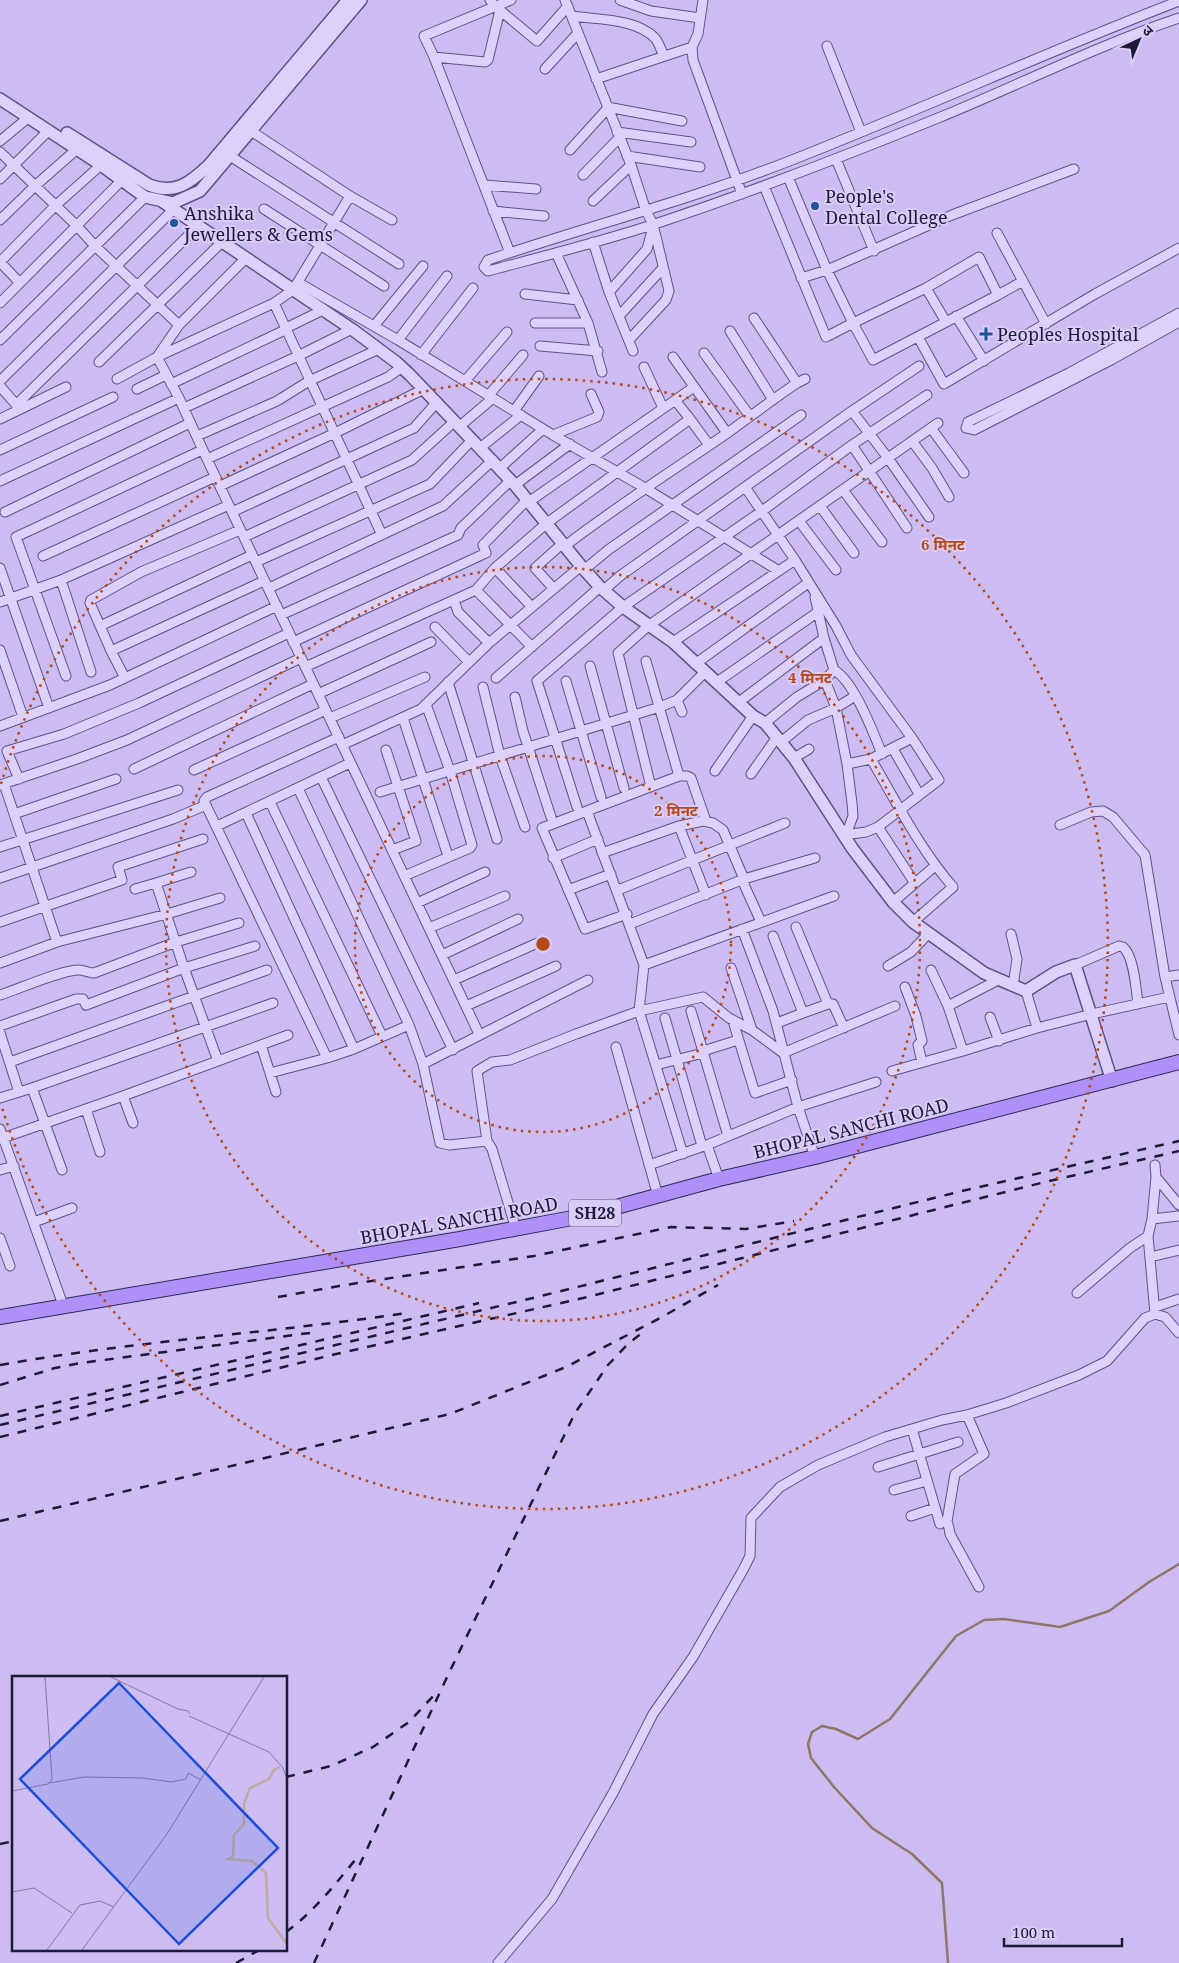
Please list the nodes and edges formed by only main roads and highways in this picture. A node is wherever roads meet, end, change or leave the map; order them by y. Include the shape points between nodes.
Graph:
1 (1179, 1062) edge
2 (0, 1317) edge

1 - 2 main road, BHOPAL SANCHI ROAD / SH28 via 583,1216

